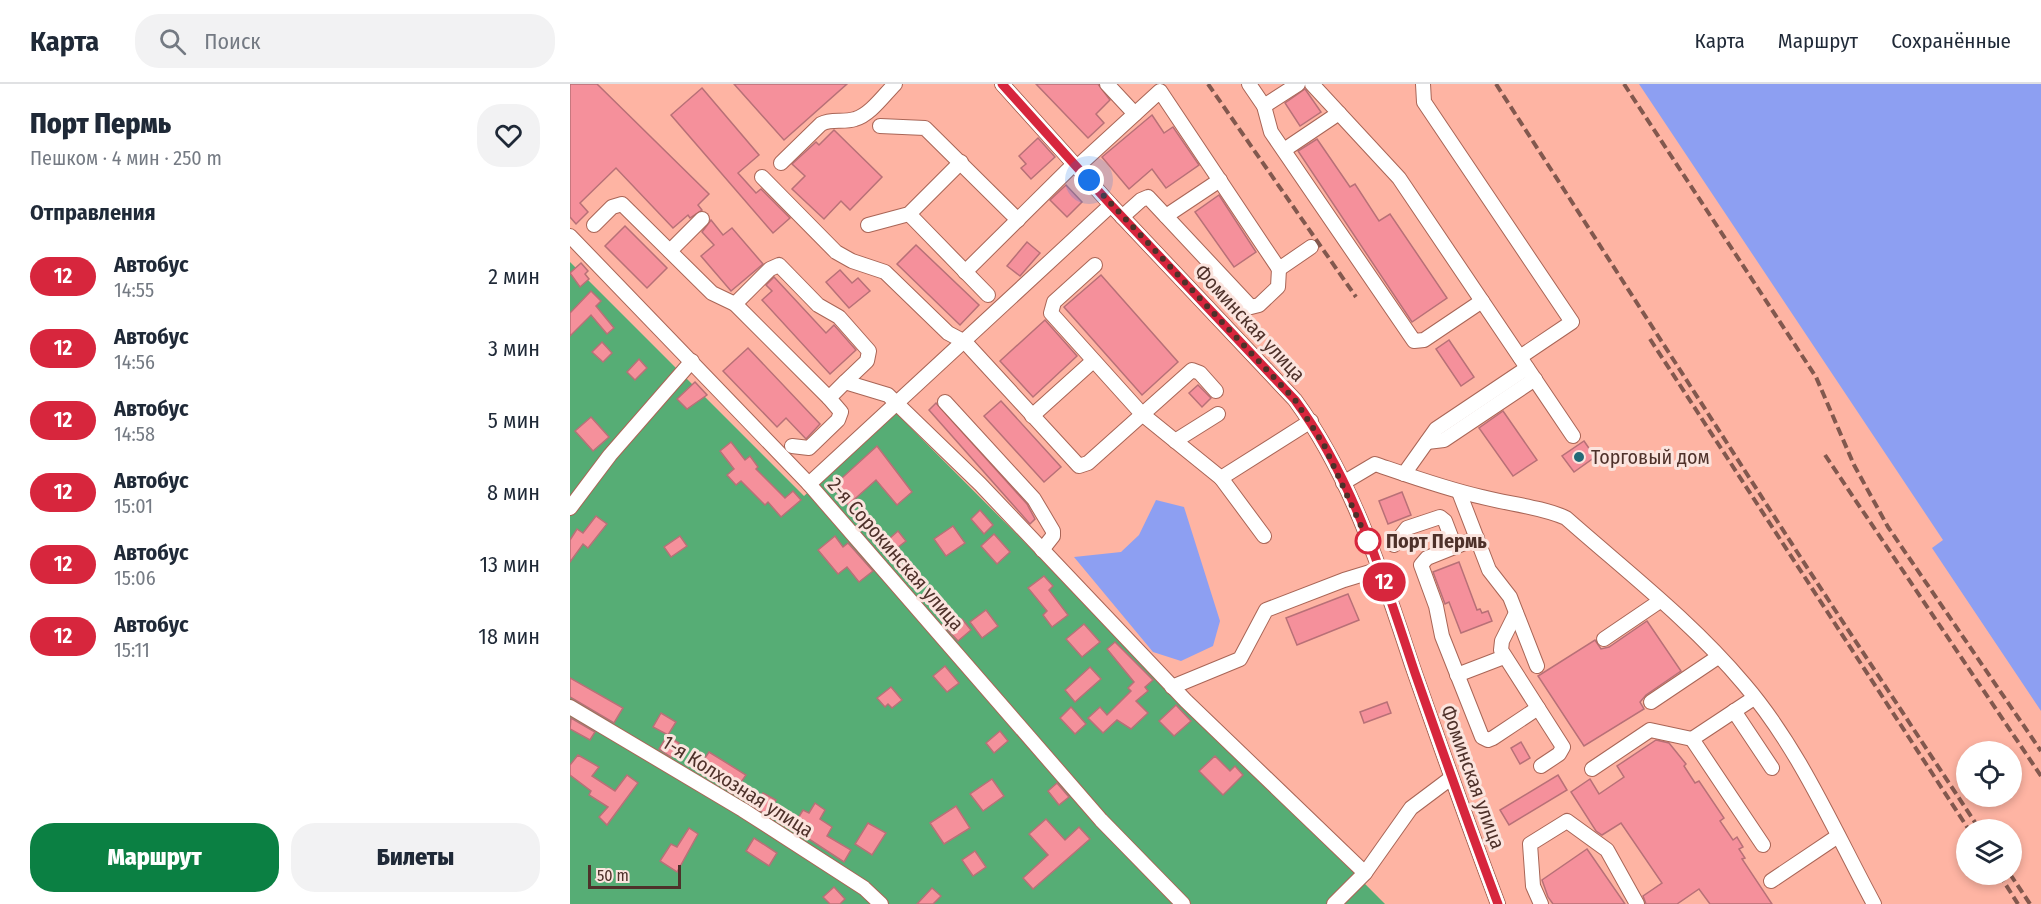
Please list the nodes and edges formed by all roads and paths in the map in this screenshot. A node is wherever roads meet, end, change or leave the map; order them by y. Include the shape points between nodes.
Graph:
1 (895, 84) edge
2 (1107, 84) edge
3 (1249, 84) edge
4 (1298, 84) edge
5 (1423, 84) edge
6 (1011, 87) edge
7 (1319, 87) edge
8 (1158, 88) edge
9 (1264, 106) junction
10 (1339, 113) junction
11 (1135, 114) junction
12 (880, 126) dead end
13 (1284, 150) junction
14 (962, 162) junction
15 (781, 163) dead end
16 (1076, 166) junction
17 (762, 177) dead end
18 (1220, 180) junction
19 (1111, 205) junction
20 (909, 214) junction
21 (1166, 216) junction
22 (1122, 217) junction
23 (702, 219) dead end
24 (1018, 220) junction
25 (594, 225) dead end
26 (868, 225) dead end
27 (570, 236) edge
28 (1311, 247) dead end
29 (670, 251) junction
30 (1095, 265) dead end
31 (1279, 269) junction
32 (965, 272) junction
33 (988, 295) dead end
34 (1482, 301) junction
35 (735, 304) junction
36 (965, 342) junction
37 (692, 361) junction
38 (1093, 361) junction
39 (1527, 368) junction
40 (846, 382) junction
41 (1216, 391) dead end
42 (829, 398) junction
43 (945, 402) dead end
44 (897, 404) junction
45 (1142, 414) junction
46 (1218, 414) dead end
47 (1032, 416) junction
48 (1311, 421) junction
49 (1573, 436) dead end
50 (1175, 441) junction
51 (792, 446) dead end
52 (1404, 474) junction
53 (1221, 478) junction
54 (1343, 483) junction
55 (809, 484) junction
56 (1459, 492) junction
57 (1426, 506) dead end
58 (570, 508) edge
59 (1432, 519) junction
60 (1264, 536) dead end
61 (1477, 538) junction
62 (1394, 545) dead end
63 (1455, 547) junction
64 (1042, 550) junction
65 (1380, 569) junction
66 (1660, 601) junction
67 (1516, 613) junction
68 (1604, 639) dead end
69 (1504, 657) junction
70 (1718, 657) junction
71 (1537, 666) dead end
72 (1457, 675) junction
73 (1172, 687) junction
74 (1754, 698) junction
75 (1651, 702) dead end
76 (570, 707) edge
77 (1538, 708) junction
78 (1734, 711) junction
79 (1692, 739) junction
80 (1541, 766) dead end
81 (1772, 768) dead end
82 (1592, 769) dead end
83 (1451, 778) junction
84 (1838, 836) junction
85 (1764, 845) dead end
86 (1365, 873) junction
87 (1771, 881) dead end
88 (881, 904) edge
89 (1183, 904) edge
90 (1334, 904) edge
91 (1498, 904) edge
92 (1541, 904) edge
93 (1636, 904) edge
94 (1874, 904) edge

1 - 15 street via 862,116 821,124
2 - 11 street
3 - 9 street
4 - 9 street
5 - 39 street via 1424,102 1572,322
6 - 16 street, Фоминская улица
7 - 10 street
8 - 11 street
8 - 18 street
9 - 13 street via 1271,132
10 - 13 street
10 - 34 street via 1399,178
11 - 16 street
12 - 14 street via 925,128
13 - 34 street via 1414,341 1424,340
14 - 20 street
14 - 24 street
16 - 19 street, Фоминская улица
16 - 24 street
17 - 36 street via 837,252 885,272 948,333
18 - 21 street
18 - 31 street
19 - 22 street, Фоминская улица
19 - 36 street
20 - 26 street
20 - 32 street
21 - 22 street via 1144,197
21 - 31 street via 1251,307 1278,287
22 - 48 street, Фоминская улица
23 - 29 street
24 - 32 street
25 - 29 street via 612,207 622,204
27 - 37 street, 2-я Сорокинская улица
28 - 31 street
29 - 35 street via 712,292
30 - 38 street via 1051,307 1055,319
32 - 33 street
34 - 39 street
35 - 40 street via 770,269 779,266 818,305 839,317 869,351 867,361
35 - 42 street
36 - 44 street
36 - 47 street
37 - 55 street, 2-я Сорокинская улица
37 - 58 street via 610,455
38 - 45 street
38 - 47 street
39 - 49 street
39 - 52 street via 1436,429
40 - 42 street
40 - 44 street via 888,395
41 - 45 street via 1200,373 1192,370
42 - 51 street via 841,411 838,420 809,448
43 - 64 street via 1034,499 1053,531
44 - 55 street
44 - 64 street
45 - 47 street via 1084,466 1075,462
45 - 50 street
46 - 50 street
48 - 53 street
48 - 54 street, Фоминская улица
50 - 53 street
52 - 54 street via 1376,464
52 - 56 street
53 - 60 street
54 - 65 street, Фоминская улица
55 - 89 street, 2-я Сорокинская улица via 1101,820
56 - 61 street
56 - 66 street via 1550,510 1566,518
57 - 59 street
59 - 62 street via 1407,528
59 - 63 street via 1442,518
61 - 63 street
61 - 67 street via 1489,570 1510,597
63 - 72 street via 1427,558 1421,565
64 - 73 street
65 - 73 street via 1266,610 1240,658
65 - 83 street, Фоминская улица
66 - 68 street
66 - 70 street
67 - 69 street via 1501,645
67 - 71 street
69 - 72 street
69 - 77 street
70 - 74 street
70 - 75 street
72 - 77 street via 1485,740
73 - 86 street
74 - 78 street
74 - 84 street via 1800,765
76 - 88 street, 1-я Колхозная улица via 743,810 864,888
77 - 80 street via 1563,747
78 - 79 street
78 - 81 street
79 - 82 street via 1650,730
79 - 85 street
83 - 86 street via 1411,808
83 - 91 street, Фоминская улица
84 - 87 street
84 - 94 street
86 - 90 street
92 - 93 street via 1533,886 1530,844 1567,821 1607,850

